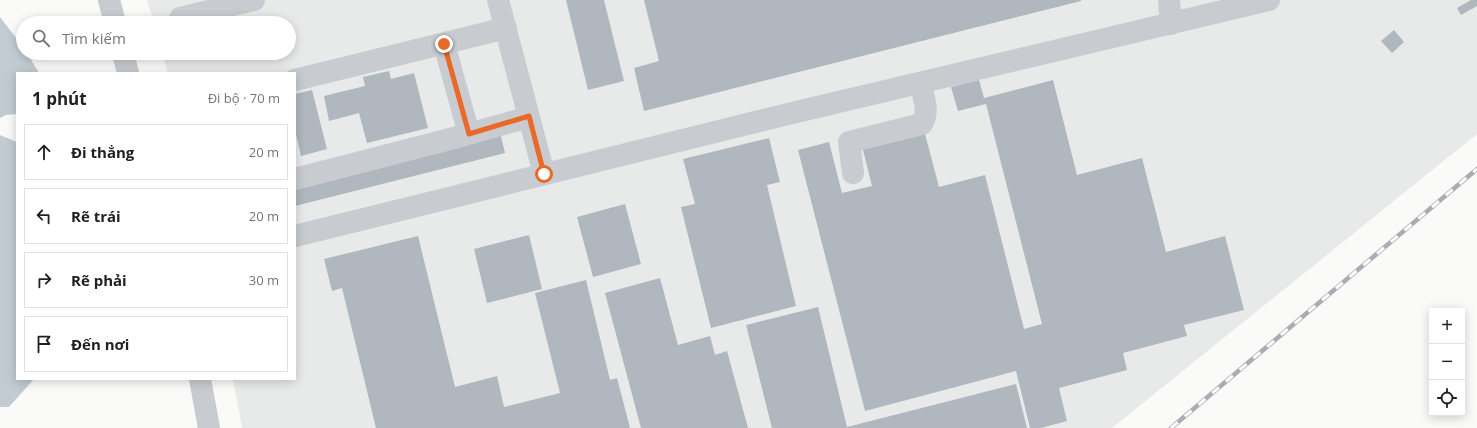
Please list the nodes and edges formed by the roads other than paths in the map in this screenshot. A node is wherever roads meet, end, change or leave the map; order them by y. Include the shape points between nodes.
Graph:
1 (109, 0) edge
2 (254, 0) edge
3 (498, 0) edge
4 (1169, 0) edge
5 (1269, 0) edge
6 (113, 16) edge
7 (188, 16) edge
8 (1171, 24) junction
9 (506, 28) junction
10 (444, 44) junction
11 (125, 60) edge
12 (128, 72) edge
13 (296, 80) edge
14 (920, 83) junction
15 (529, 116) junction
16 (469, 134) junction
17 (853, 172) dead end
18 (544, 174) junction
19 (296, 179) edge
20 (296, 236) edge
21 (200, 380) edge
22 (209, 428) edge

1 - 6 street
2 - 7 street
3 - 9 street
4 - 8 street
5 - 8 street
8 - 14 street
9 - 10 street
9 - 15 street
10 - 13 street
10 - 16 street
11 - 12 street
14 - 17 street via 926,106 926,118 922,124 849,142
14 - 18 street
15 - 16 street
15 - 18 street
16 - 19 street
18 - 20 street
21 - 22 street

